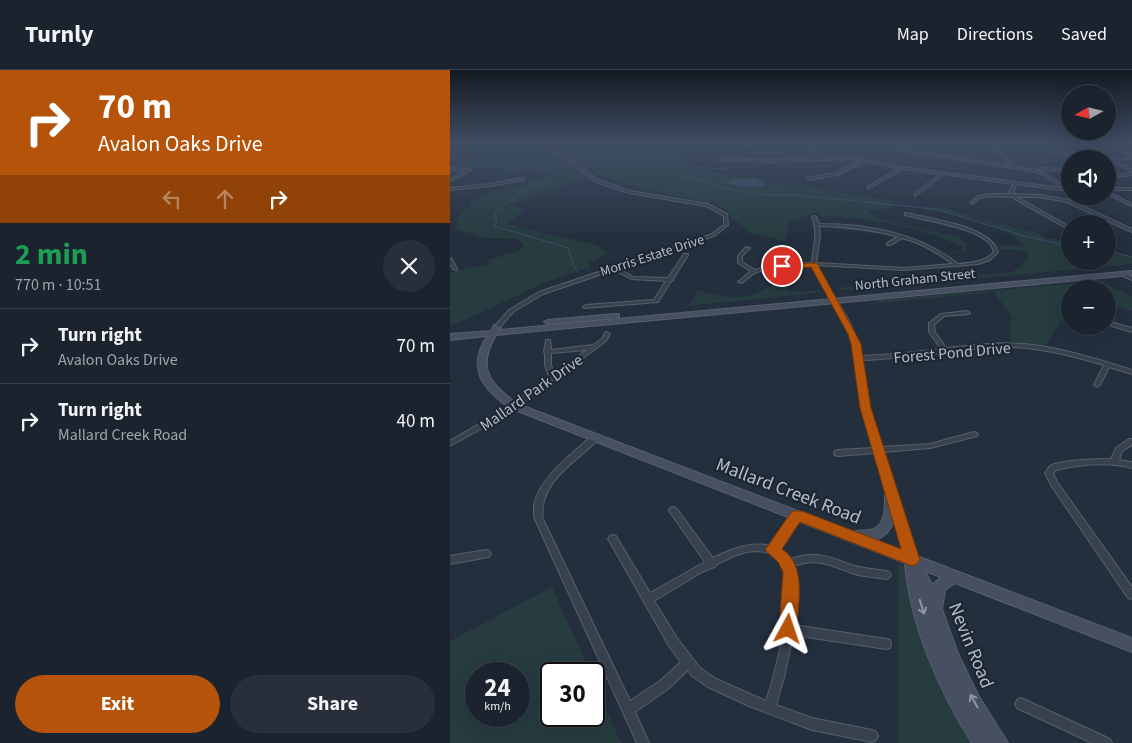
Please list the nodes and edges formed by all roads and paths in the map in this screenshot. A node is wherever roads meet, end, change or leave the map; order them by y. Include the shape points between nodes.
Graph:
1 (588, 175) edge
2 (828, 175) edge
3 (889, 175) edge
4 (942, 175) edge
5 (955, 175) edge
6 (1048, 175) edge
7 (523, 179) dead end
8 (808, 179) dead end
9 (1016, 183) junction
10 (1061, 184) edge
11 (450, 188) edge
12 (868, 188) dead end
13 (1061, 189) edge
14 (1116, 189) edge
15 (1132, 189) edge
16 (915, 195) dead end
17 (1013, 195) junction
18 (1116, 196) edge
19 (972, 203) dead end
20 (1132, 205) edge
21 (906, 214) dead end
22 (814, 217) dead end
23 (1061, 224) edge
24 (818, 225) junction
25 (1132, 231) edge
26 (900, 237) junction
27 (889, 244) dead end
28 (748, 248) dead end
29 (686, 255) dead end
30 (450, 259) edge
31 (814, 264) junction
32 (957, 265) junction
33 (614, 268) junction
34 (455, 269) dead end
35 (1132, 269) edge
36 (753, 272) junction
37 (1132, 273) edge
38 (1123, 274) junction
39 (1132, 279) edge
40 (670, 280) junction
41 (740, 282) dead end
42 (832, 298) junction
43 (586, 307) dead end
44 (967, 313) dead end
45 (1116, 326) edge
46 (450, 330) edge
47 (495, 330) junction
48 (1132, 330) edge
49 (607, 334) dead end
50 (450, 337) edge
51 (548, 341) dead end
52 (594, 347) junction
53 (945, 351) junction
54 (547, 352) junction
55 (858, 358) junction
56 (1107, 365) junction
57 (1132, 372) edge
58 (552, 377) junction
59 (1097, 385) dead end
60 (514, 406) junction
61 (974, 434) dead end
62 (596, 437) junction
63 (1132, 441) edge
64 (450, 444) edge
65 (878, 451) junction
66 (838, 453) dead end
67 (1115, 460) junction
68 (1132, 464) edge
69 (891, 495) junction
70 (673, 510) dead end
71 (797, 515) junction
72 (840, 532) junction
73 (613, 539) dead end
74 (773, 550) junction
75 (486, 554) dead end
76 (450, 560) edge
77 (912, 560) junction
78 (712, 564) junction
79 (788, 564) junction
80 (886, 575) dead end
81 (954, 576) junction
82 (1132, 595) edge
83 (650, 598) junction
84 (935, 609) junction
85 (788, 629) junction
86 (886, 644) dead end
87 (1132, 644) edge
88 (688, 663) junction
89 (1021, 704) dead end
90 (770, 706) junction
91 (627, 710) junction
92 (872, 736) dead end
93 (643, 743) edge
94 (982, 743) edge
95 (999, 743) edge
96 (1106, 743) edge

1 - 33 street, Morris Estate Drive via 613,187 708,205 726,215 726,225 713,235
2 - 8 street
3 - 12 street
4 - 16 street
5 - 9 street
6 - 10 street
7 - 11 street
9 - 13 street
9 - 17 street via 1011,191
14 - 15 street
17 - 19 street via 984,195
17 - 23 street
17 - 25 street via 1074,202
18 - 20 street
21 - 32 street via 972,231 996,248 995,254 986,260
22 - 24 street
24 - 26 street via 855,227
24 - 31 street
26 - 27 street
26 - 32 street via 930,246
28 - 36 street via 740,256 740,263
29 - 40 street
30 - 34 street
31 - 32 street via 852,263 908,269
31 - 36 street
31 - 42 street, Nevin Road
33 - 40 street via 632,278
33 - 47 street, Morris Estate Drive via 535,296 511,311
35 - 42 main road, North Graham Street
36 - 41 street
37 - 38 main road, North Graham Street
38 - 39 street
38 - 42 main road, North Graham Street
40 - 43 street via 656,301
42 - 47 main road, North Graham Street
42 - 55 street, Nevin Road via 852,334
44 - 53 street via 943,314 931,324 932,332
45 - 48 street
46 - 47 main road
47 - 50 main road
47 - 60 main road, Mallard Creek Road via 482,356 482,375 489,386
49 - 52 street, Mallard Park Drive
51 - 54 street
52 - 54 street
52 - 58 street, Mallard Park Drive
53 - 55 street, Forest Pond Drive
53 - 56 street, Forest Pond Drive via 1024,346
54 - 58 street
55 - 65 street, Nevin Road via 863,395
56 - 57 street, Forest Pond Drive
56 - 59 street
58 - 60 street, Mallard Park Drive
60 - 62 main road, Mallard Creek Road
60 - 64 street, Mallard Park Drive
61 - 65 street via 930,446
62 - 71 main road, Mallard Creek Road
62 - 91 street via 544,490 538,517
63 - 67 street via 1119,450
65 - 66 street
65 - 69 street, Nevin Road
67 - 68 street
67 - 82 street via 1057,466 1049,473
69 - 72 main road via 891,516 879,533 866,536
69 - 77 street, Nevin Road
70 - 78 street
71 - 72 main road, Mallard Creek Road
71 - 74 street
72 - 77 main road, Mallard Creek Road
73 - 83 street
74 - 78 street via 743,549
74 - 79 street
75 - 76 street
77 - 81 main road, Mallard Creek Road
77 - 84 main road, Nevin Road via 927,584
77 -> 94 main road, Nevin Road via 916,592 938,659
78 - 83 street
79 - 80 street via 823,557 856,570
79 - 85 street via 792,578
81 - 84 main road via 938,587
81 - 87 main road, Mallard Creek Road
83 - 88 street
95 -> 84 main road, Nevin Road via 951,656
85 - 86 street
85 - 90 street via 781,673
88 - 90 street via 712,683
88 - 91 street via 657,691
89 - 96 street
90 - 92 street via 812,724
91 - 93 street

